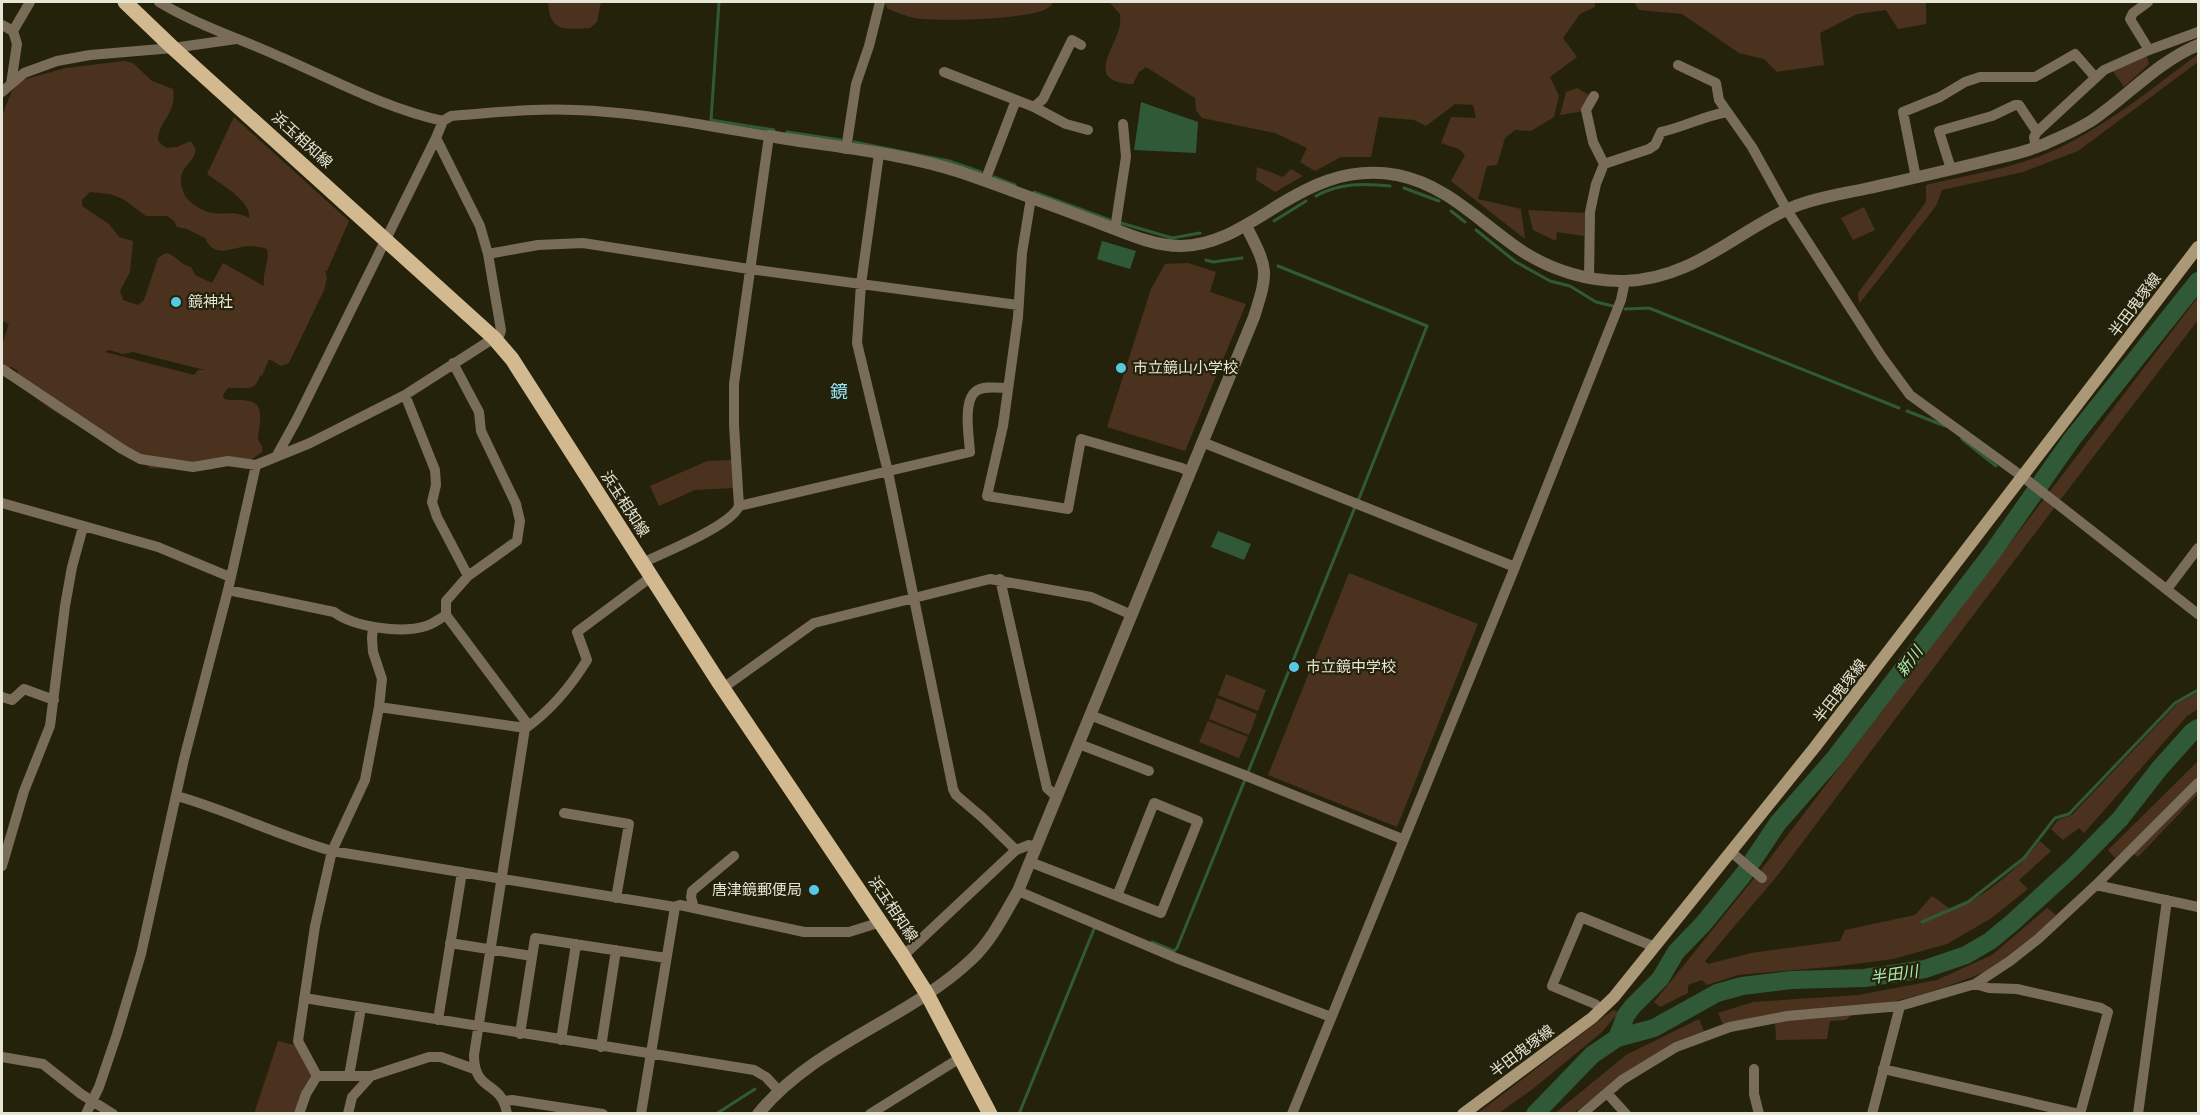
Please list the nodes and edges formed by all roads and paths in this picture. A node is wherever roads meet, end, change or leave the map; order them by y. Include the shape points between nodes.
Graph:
1 (30, 2) edge
2 (124, 2) edge
3 (159, 2) edge
4 (880, 2) edge
5 (2148, 2) edge
6 (2, 25) edge
7 (13, 31) junction
8 (2199, 32) edge
9 (238, 39) junction
10 (1081, 45) dead end
11 (2199, 45) edge
12 (173, 48) junction
13 (2149, 50) junction
14 (1678, 65) dead end
15 (944, 72) dead end
16 (2096, 77) junction
17 (11, 84) junction
18 (2, 92) edge
19 (1594, 96) dead end
20 (1016, 100) junction
21 (1034, 106) junction
22 (1727, 112) junction
23 (443, 121) junction
24 (1123, 124) dead end
25 (1088, 130) dead end
26 (2037, 132) junction
27 (769, 136) junction
28 (436, 138) junction
29 (2036, 148) junction
30 (846, 149) junction
31 (879, 154) junction
32 (1604, 164) junction
33 (1951, 170) junction
34 (1916, 178) junction
35 (985, 181) junction
36 (1031, 198) junction
37 (1787, 210) junction
38 (1246, 226) junction
39 (1115, 229) junction
40 (386, 239) junction
41 (2199, 247) edge
42 (488, 254) junction
43 (749, 269) junction
44 (1589, 278) junction
45 (1625, 281) junction
46 (861, 284) junction
47 (1018, 305) junction
48 (494, 338) junction
49 (453, 363) junction
50 (2, 369) edge
51 (1008, 388) junction
52 (405, 395) junction
53 (1203, 442) junction
54 (276, 457) junction
55 (256, 465) junction
56 (888, 472) junction
57 (1190, 472) junction
58 (2024, 479) junction
59 (2, 503) edge
60 (739, 506) junction
61 (83, 526) junction
62 (2199, 548) edge
63 (642, 563) junction
64 (1515, 567) junction
65 (468, 576) junction
66 (230, 577) junction
67 (651, 577) junction
68 (1000, 579) junction
69 (228, 590) junction
70 (2167, 590) junction
71 (914, 597) junction
72 (2199, 614) edge
73 (446, 615) junction
74 (1131, 615) junction
75 (373, 627) junction
76 (723, 688) junction
77 (2, 697) edge
78 (54, 700) junction
79 (379, 707) junction
80 (1090, 715) junction
81 (526, 728) junction
82 (1079, 744) junction
83 (1149, 771) dead end
84 (2199, 783) edge
85 (177, 796) junction
86 (1057, 797) junction
87 (564, 813) dead end
88 (7, 827) edge
89 (1402, 840) junction
90 (1036, 847) junction
91 (1016, 850) junction
92 (332, 851) junction
93 (1733, 854) junction
94 (734, 856) dead end
95 (1030, 862) junction
96 (2, 866) edge
97 (462, 872) junction
98 (1762, 878) dead end
99 (501, 879) junction
100 (2096, 885) junction
101 (1018, 891) junction
102 (1117, 896) junction
103 (616, 898) junction
104 (2167, 900) junction
105 (675, 907) junction
106 (2199, 907) edge
107 (694, 908) junction
108 (881, 922) junction
109 (450, 944) junction
110 (576, 944) junction
111 (1655, 947) junction
112 (490, 950) junction
113 (616, 950) junction
114 (532, 956) junction
115 (903, 956) junction
116 (666, 958) junction
117 (1975, 984) junction
118 (927, 994) junction
119 (304, 999) junction
120 (1900, 1006) junction
121 (361, 1008) junction
122 (1601, 1010) junction
123 (1330, 1017) junction
124 (438, 1020) junction
125 (479, 1027) junction
126 (520, 1034) junction
127 (561, 1040) junction
128 (601, 1047) junction
129 (651, 1055) junction
130 (2, 1057) edge
131 (960, 1058) junction
132 (474, 1069) junction
133 (1754, 1069) dead end
134 (1883, 1069) junction
135 (317, 1076) junction
136 (349, 1076) junction
137 (370, 1077) junction
138 (778, 1091) junction
139 (1607, 1093) junction
140 (93, 1101) junction
141 (505, 1101) junction
142 (86, 1113) edge
143 (113, 1113) edge
144 (299, 1113) edge
145 (348, 1113) edge
146 (507, 1113) edge
147 (603, 1113) edge
148 (641, 1113) edge
149 (758, 1113) edge
150 (872, 1113) edge
151 (990, 1113) edge
152 (1292, 1113) edge
153 (1463, 1113) edge
154 (1582, 1113) edge
155 (1626, 1113) edge
156 (1759, 1113) edge
157 (1872, 1113) edge
158 (2080, 1113) edge
159 (2138, 1113) edge

1 - 7 street
2 - 12 main road, 浜玉相知線
3 - 9 street
4 - 30 street via 856,84
5 - 13 street via 2130,19
6 - 7 street
7 - 17 street via 16,44
8 - 13 street
9 - 12 street
9 - 23 street via 376,100
10 - 21 street via 1071,40 1043,99
11 - 29 street via 2177,56 2091,121
12 - 17 street via 57,61 24,73
12 - 40 main road, 浜玉相知線
13 - 16 street
14 - 22 street via 1716,82 1719,100
15 - 20 street
16 - 26 street
16 - 34 street via 2075,54 2035,76 1980,77 1965,82 1903,112
17 - 18 street
19 - 32 street via 1586,110 1593,141
20 - 21 street
20 - 35 street
21 - 25 street via 1066,124
22 - 32 street via 1661,132 1649,149
22 - 37 street via 1752,147
23 - 27 street via 451,116 575,110 646,116
23 - 28 street
24 - 39 street via 1126,157
26 - 29 street
26 - 33 street via 2019,105 1939,130
27 - 30 street
27 - 43 street
28 - 40 street
28 - 42 street via 480,226
29 - 33 street
30 - 31 street
31 - 35 street
31 - 46 street
32 - 44 street via 1590,212
33 - 34 street
34 - 37 street
35 - 36 street
36 - 39 street
36 - 47 street
37 - 45 street via 1699,262 1667,274
37 - 58 street via 1910,394
38 - 39 street via 1190,246 1155,243
38 - 44 street via 1317,184 1348,174 1376,172 1432,186 1549,267
38 - 53 street via 1264,266 1265,278 1254,317
40 - 48 main road, 浜玉相知線
40 - 54 street
41 - 58 main road, 半田鬼塚線
42 - 43 street via 538,245 583,243
42 - 48 street via 501,330
43 - 46 street
43 - 60 street via 734,384
44 - 45 street
45 - 64 street via 1621,300
46 - 47 street
46 - 56 street via 857,344
47 - 51 street
48 - 49 street
48 - 63 main road, 浜玉相知線 via 512,359
49 - 52 street
49 - 65 street via 479,412 481,431 516,504 520,521 517,541
50 - 55 street via 140,459 193,467 228,461
51 - 56 street via 981,389 971,397 967,423 970,452
51 - 57 street via 987,496 1068,509 1081,439
52 - 54 street
52 - 65 street via 435,470 432,502 437,518
53 - 57 street
53 - 64 street
54 - 55 street
55 - 66 street
56 - 60 street
56 - 71 street
57 - 74 street
58 - 70 street
58 - 93 main road, 半田鬼塚線
59 - 61 street
60 - 63 street via 723,523
61 - 66 street via 158,547
61 - 78 street via 65,606
62 - 70 street
63 - 67 main road, 浜玉相知線
64 - 89 street
65 - 73 street via 446,601
66 - 69 street
67 - 76 main road, 浜玉相知線
67 - 81 street via 577,632 586,660 573,683
68 - 71 street
68 - 74 street via 1091,597
68 - 86 street via 1047,788
69 - 75 street via 334,612 341,618
69 - 85 street
70 - 72 street
71 - 76 street via 814,623
71 - 91 street via 953,789
73 - 75 street via 426,626
73 - 81 street via 526,722
74 - 80 street
75 - 79 street via 374,652 382,679
76 - 108 main road, 浜玉相知線
77 - 78 street via 12,700 24,689
78 - 88 street via 50,726
79 - 81 street
79 - 92 street via 365,780
80 - 82 street
80 - 89 street
81 - 99 street
82 - 83 street
82 - 86 street
84 - 100 street
85 - 92 street
85 - 140 street via 141,954
86 - 90 street
87 - 103 street via 629,824
88 - 96 street
89 - 123 street
90 - 91 street via 1029,844
90 - 95 street
91 - 115 street
92 - 97 street
92 - 119 street
93 - 98 street
93 - 111 main road, 半田鬼塚線
94 - 107 street via 692,891
95 - 101 street
95 - 102 street
97 - 99 street
97 - 109 street
99 - 103 street
99 - 112 street
100 - 104 street
100 - 117 street via 2038,939
101 - 118 street via 978,952
101 - 123 street
102 - 102 street via 1161,913 1198,821 1154,803
103 - 105 street
104 - 106 street
104 - 159 street
105 - 107 street
105 - 116 street
107 - 108 street via 804,932 849,932
108 - 115 main road, 浜玉相知線
109 - 112 street
109 - 124 street
110 - 113 street
110 - 114 street via 535,938
110 - 127 street
111 - 122 main road, 半田鬼塚線
111 - 122 street via 1581,917 1552,986
112 - 114 street
112 - 125 street
113 - 116 street
113 - 128 street
114 - 126 street
115 - 118 main road, 浜玉相知線
116 - 129 street
117 - 120 street
117 - 158 street via 2017,989 2109,1012
118 - 131 main road, 浜玉相知線
118 - 138 street via 818,1061
119 - 121 street
119 - 135 street via 298,1041
120 - 134 street
120 - 139 street via 1787,1016 1730,1028 1676,1047
121 - 124 street
121 - 136 street
122 - 153 main road, 半田鬼塚線
123 - 152 street
124 - 125 street
125 - 126 street
125 - 132 street
126 - 127 street
127 - 128 street
128 - 129 street
129 - 138 street via 754,1070
129 - 148 street
130 - 140 street via 43,1064
131 - 150 street
131 - 151 main road, 浜玉相知線
132 - 137 street via 441,1057 429,1057
132 - 141 street via 479,1079
133 - 156 street
134 - 157 street
134 - 158 street
135 - 136 street
135 - 144 street
136 - 137 street
137 - 145 street via 352,1097
138 - 149 street
139 - 154 street
139 - 155 street
140 - 142 street
140 - 143 street
141 - 146 street
141 - 147 street

